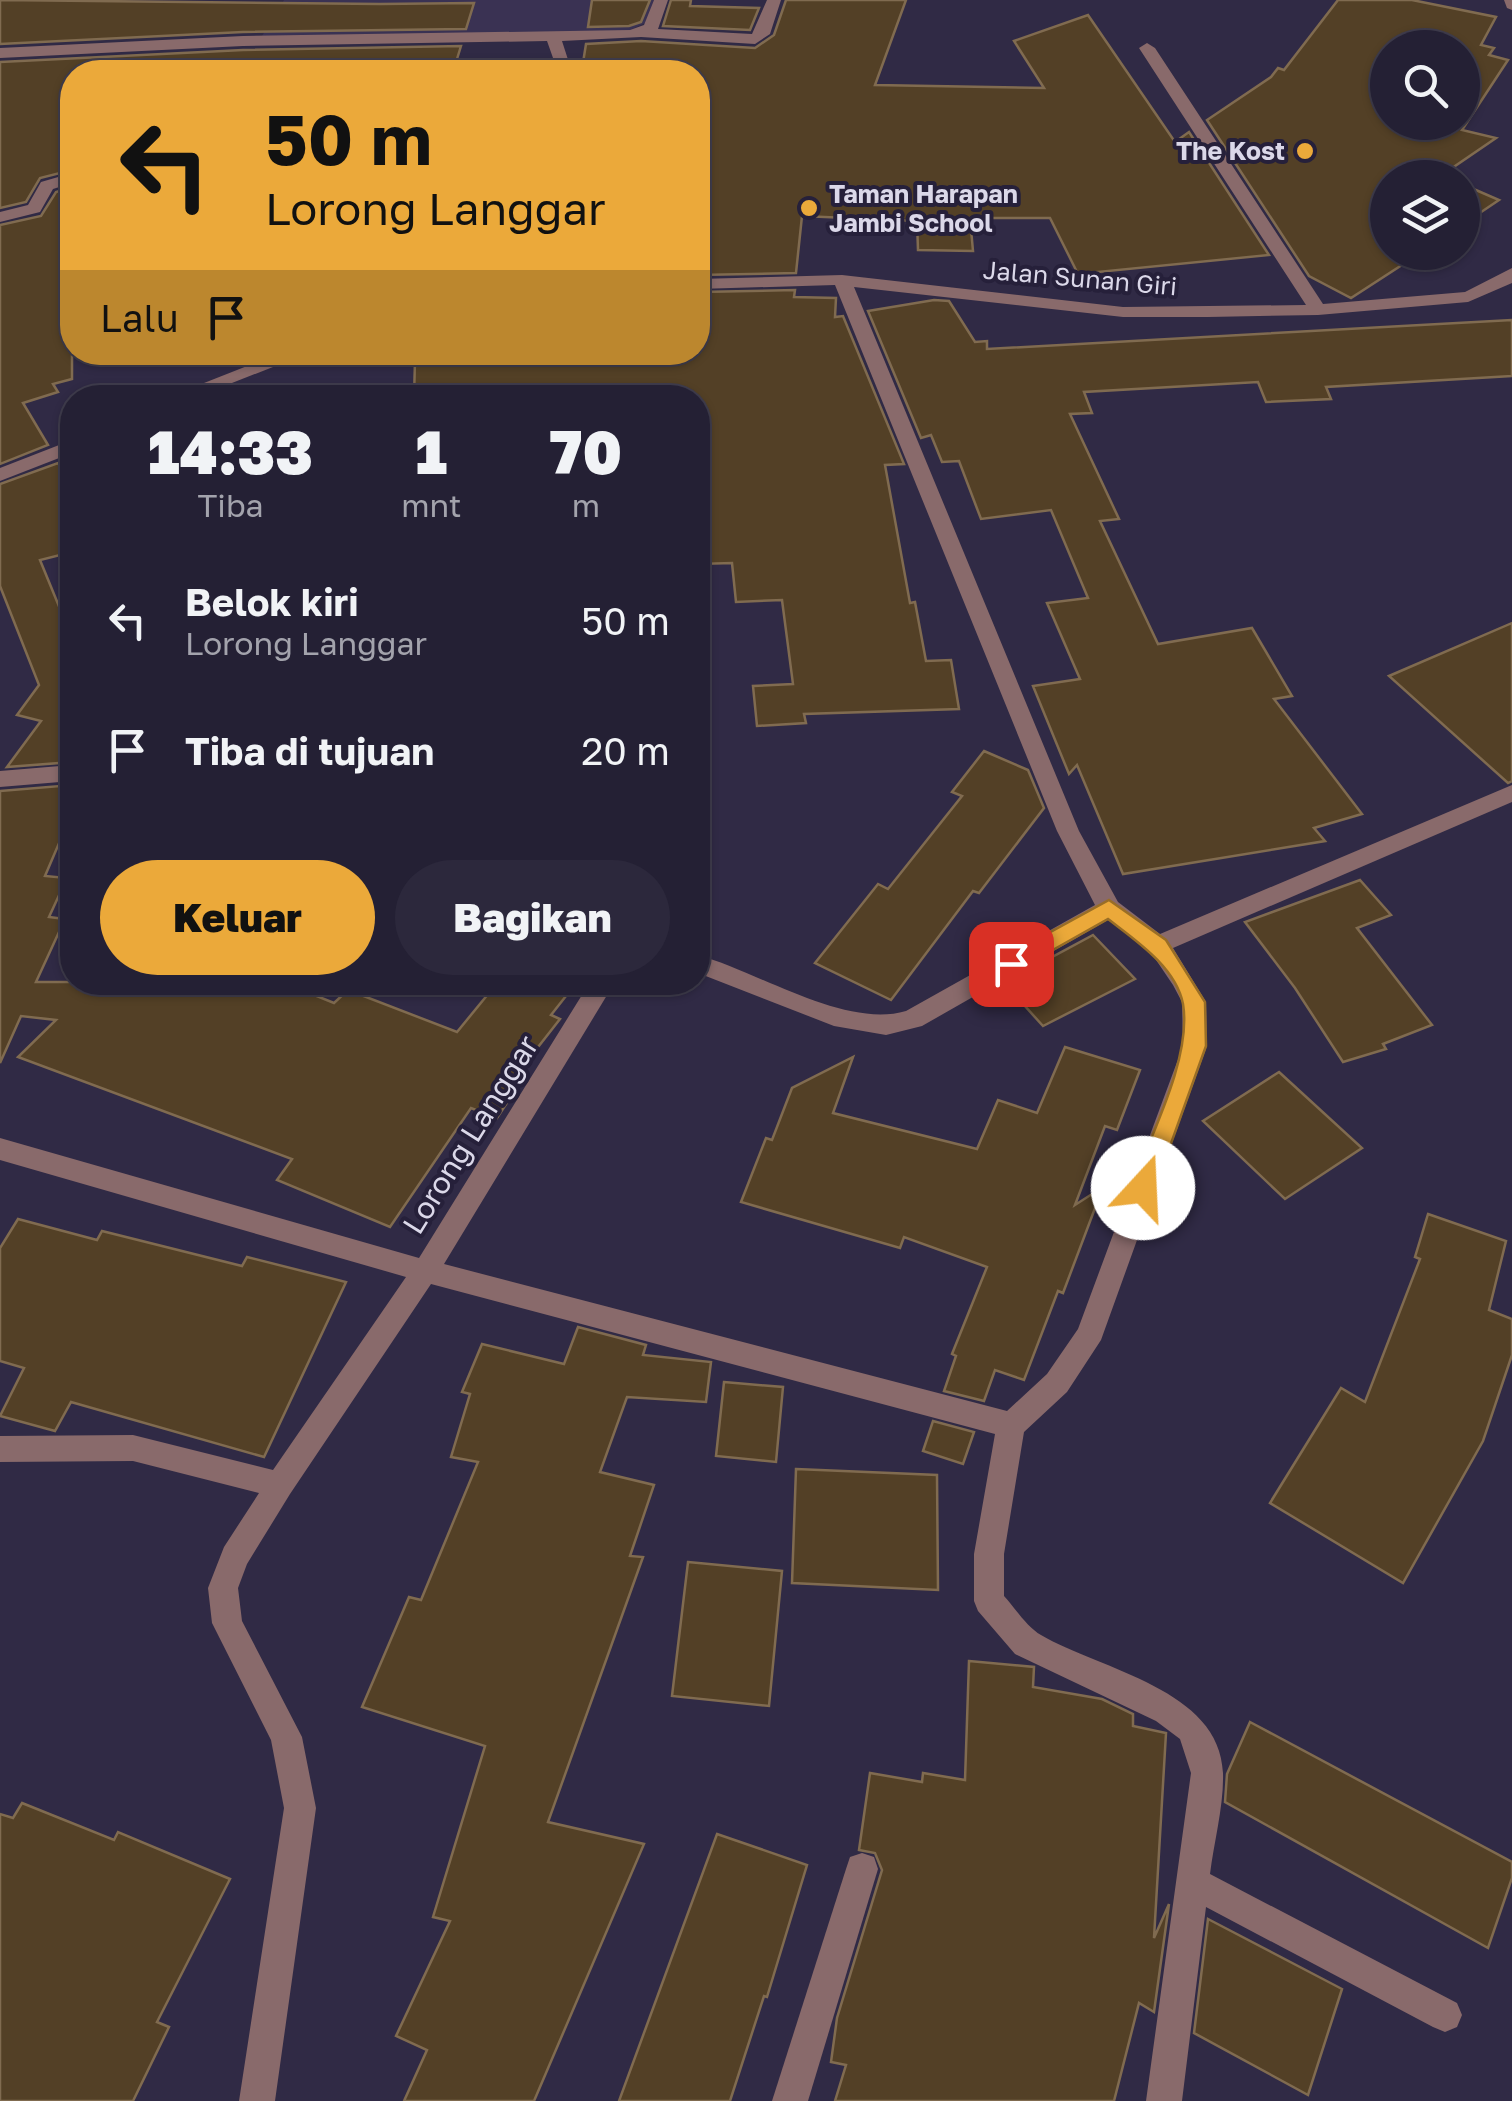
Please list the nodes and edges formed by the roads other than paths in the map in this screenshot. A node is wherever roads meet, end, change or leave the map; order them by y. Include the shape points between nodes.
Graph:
1 (661, 0) edge
2 (774, 0) edge
3 (643, 33) junction
4 (553, 36) junction
5 (1147, 48) dead end
6 (0, 53) edge
7 (561, 60) edge
8 (60, 182) edge
9 (0, 217) edge
10 (842, 280) junction
11 (1509, 280) edge
12 (710, 284) edge
13 (1318, 310) junction
14 (266, 365) edge
15 (210, 385) edge
16 (60, 451) edge
17 (0, 475) edge
18 (60, 774) edge
19 (0, 779) edge
20 (1512, 793) edge
21 (1109, 908) junction
22 (1158, 946) junction
23 (710, 967) edge
24 (596, 995) edge
25 (0, 1149) edge
26 (425, 1271) junction
27 (1011, 1425) junction
28 (0, 1449) edge
29 (280, 1484) junction
30 (862, 1869) dead end
31 (1194, 1883) junction
32 (1445, 2015) dead end
33 (258, 2101) edge
34 (790, 2101) edge
35 (1164, 2101) edge

1 - 3 street
2 - 3 street via 756,39
3 - 4 street
4 - 6 street
4 - 7 street
5 - 13 street
8 - 9 street via 47,186 34,208
10 - 12 street, Jalan Sunan Giri
10 - 13 street, Jalan Sunan Giri via 1123,312
10 - 21 street via 1068,831
11 - 13 street, Jalan Sunan Giri via 1468,296
14 - 15 street
16 - 17 street
18 - 19 street
20 - 22 street
21 - 22 street
21 - 23 street via 913,1019 882,1026 851,1021
22 - 27 street via 1194,1002 1195,1046 1078,1358 1048,1396
24 - 26 street, Lorong Langgar
25 - 26 street
26 - 27 street
26 - 29 street, Lorong Langgar
27 - 31 street via 989,1554 989,1601 1026,1644 1168,1710 1191,1728 1207,1772
28 - 29 street via 133,1448
29 - 33 street, Lorong Langgar via 223,1588 227,1623 286,1737 300,1808
30 - 34 street
31 - 32 street
31 - 35 street

